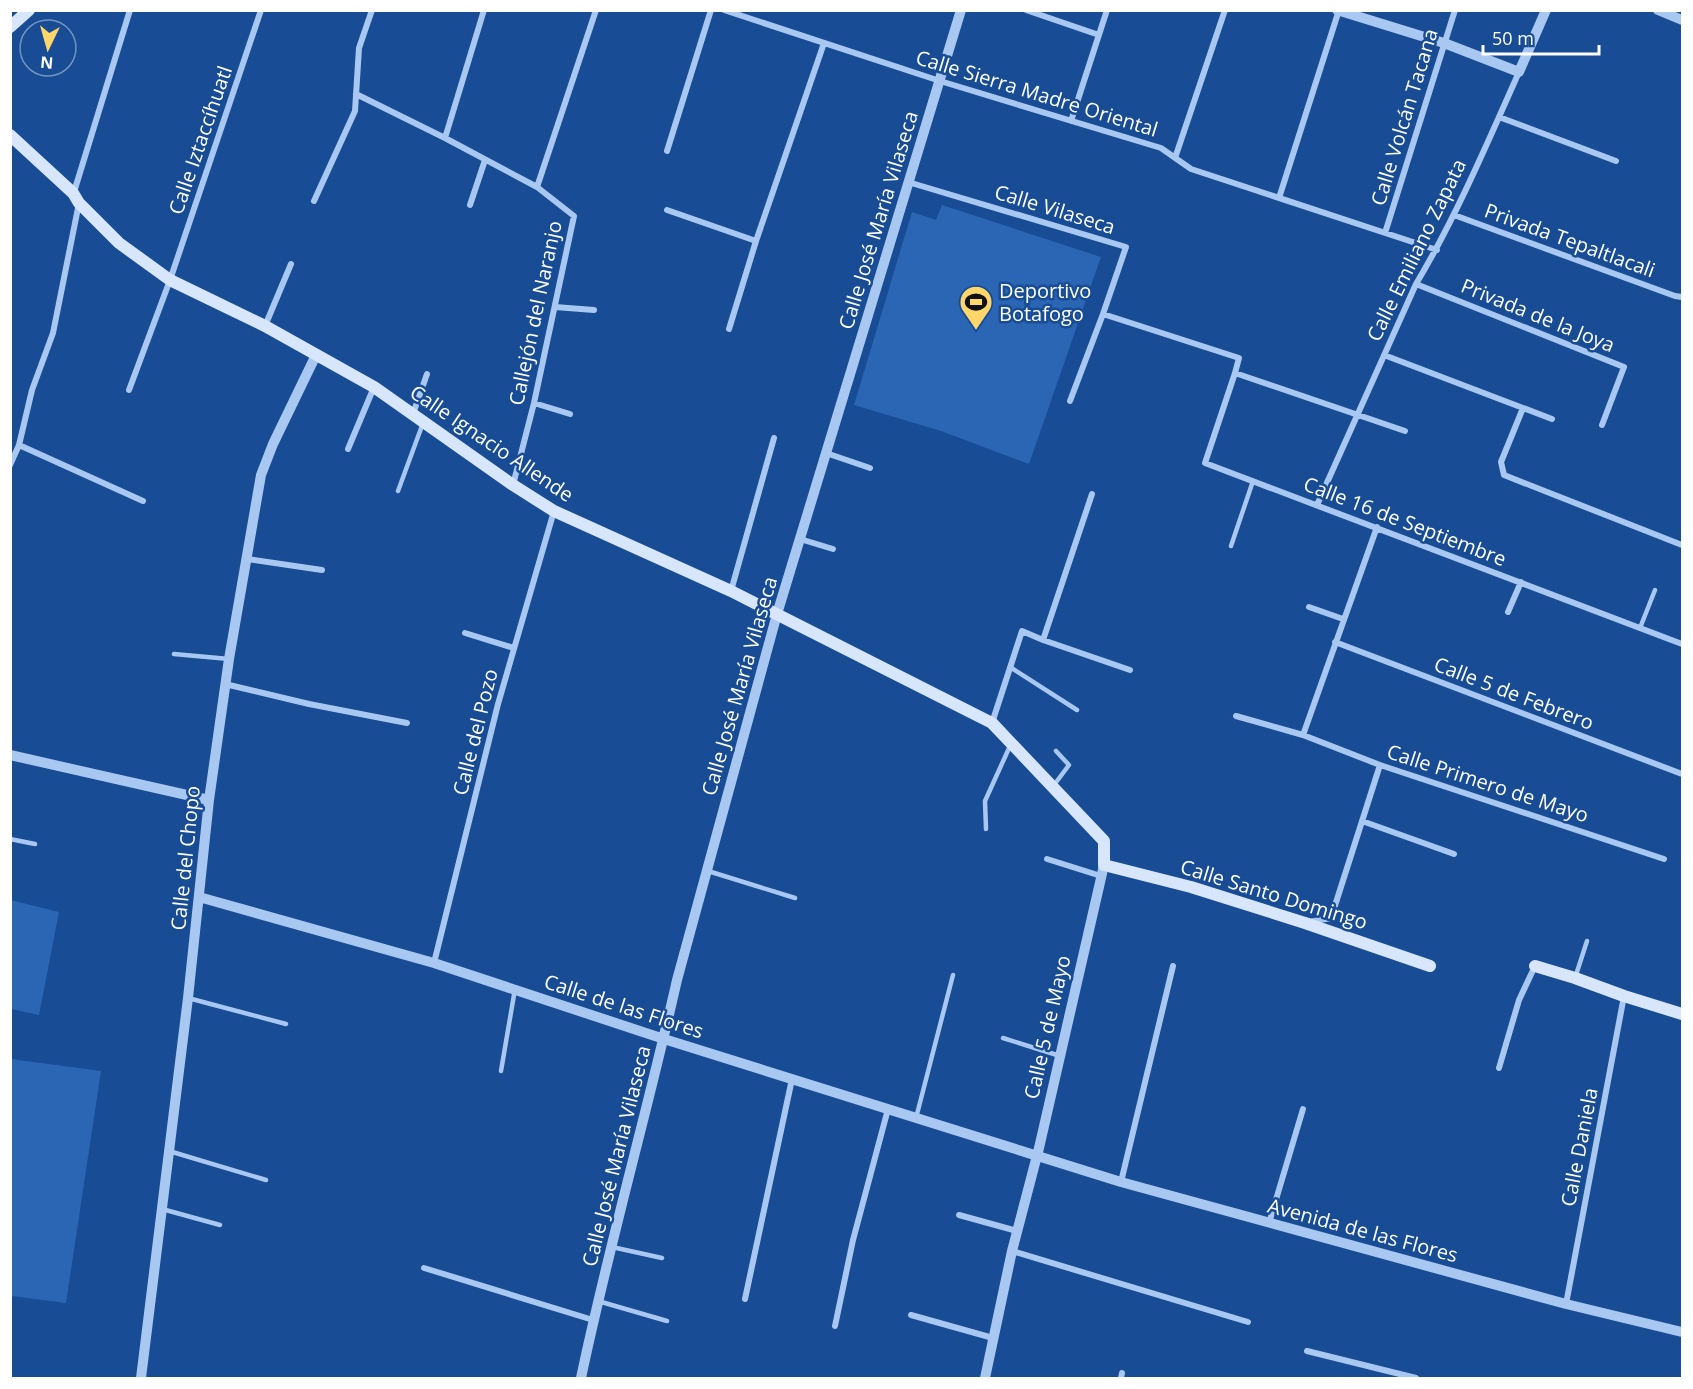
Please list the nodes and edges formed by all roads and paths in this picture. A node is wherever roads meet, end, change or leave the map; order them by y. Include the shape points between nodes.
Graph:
1 (29, 10) edge
2 (130, 10) edge
3 (261, 10) edge
4 (372, 10) edge
5 (484, 10) edge
6 (596, 10) edge
7 (711, 10) edge
8 (724, 10) edge
9 (961, 10) edge
10 (1026, 10) edge
11 (1107, 10) edge
12 (1225, 10) edge
13 (1455, 10) edge
14 (1546, 10) edge
15 (1658, 10) edge
16 (1339, 11) edge
17 (1683, 20) edge
18 (10, 27) edge
19 (1099, 35) junction
20 (824, 43) junction
21 (1444, 43) junction
22 (1519, 72) junction
23 (939, 81) junction
24 (356, 94) junction
25 (1499, 117) junction
26 (1071, 121) junction
27 (10, 135) edge
28 (445, 138) junction
29 (667, 151) dead end
30 (1175, 158) junction
31 (485, 160) junction
32 (1616, 161) dead end
33 (908, 182) junction
34 (537, 188) junction
35 (76, 198) junction
36 (1279, 198) junction
37 (314, 201) dead end
38 (470, 205) dead end
39 (667, 210) dead end
40 (1454, 215) junction
41 (1385, 233) junction
42 (756, 241) junction
43 (1437, 250) junction
44 (291, 264) dead end
45 (170, 280) junction
46 (1416, 284) junction
47 (1683, 297) edge
48 (555, 307) junction
49 (594, 310) dead end
50 (1103, 314) junction
51 (265, 326) junction
52 (729, 328) dead end
53 (316, 355) junction
54 (1384, 355) junction
55 (1235, 373) junction
56 (427, 374) dead end
57 (374, 387) junction
58 (129, 390) dead end
59 (1070, 401) dead end
60 (534, 403) junction
61 (1523, 408) junction
62 (570, 414) dead end
63 (1357, 415) junction
64 (418, 418) junction
65 (1552, 419) dead end
66 (1602, 425) dead end
67 (1405, 431) dead end
68 (774, 438) dead end
69 (20, 445) junction
70 (348, 449) dead end
71 (826, 453) junction
72 (10, 465) edge
73 (870, 468) dead end
74 (1253, 481) junction
75 (513, 485) junction
76 (398, 491) dead end
77 (1092, 494) dead end
78 (142, 501) dead end
79 (1317, 505) junction
80 (554, 511) junction
81 (1377, 527) junction
82 (800, 539) junction
83 (1683, 545) edge
84 (1232, 546) dead end
85 (833, 549) dead end
86 (247, 559) junction
87 (322, 570) dead end
88 (1521, 582) junction
89 (1654, 590) dead end
90 (731, 591) junction
91 (1309, 607) dead end
92 (1508, 612) dead end
93 (777, 614) junction
94 (1343, 619) junction
95 (1640, 628) junction
96 (465, 633) dead end
97 (1043, 640) junction
98 (1335, 642) junction
99 (1683, 644) edge
100 (514, 648) junction
101 (174, 654) dead end
102 (229, 659) junction
103 (1010, 667) junction
104 (1130, 670) dead end
105 (225, 684) junction
106 (1077, 710) dead end
107 (1236, 716) dead end
108 (407, 723) dead end
109 (992, 723) junction
110 (1303, 735) junction
111 (1011, 743) junction
112 (1056, 752) dead end
113 (10, 755) edge
114 (1380, 765) junction
115 (1683, 774) edge
116 (1052, 787) junction
117 (209, 800) junction
118 (1362, 821) junction
119 (986, 829) dead end
120 (10, 839) edge
121 (35, 844) dead end
122 (1454, 854) dead end
123 (1047, 859) dead end
124 (1664, 859) dead end
125 (707, 870) junction
126 (1102, 871) junction
127 (199, 897) junction
128 (795, 897) dead end
129 (1305, 923) junction
130 (1587, 941) dead end
131 (434, 963) junction
132 (1173, 966) dead end
133 (1430, 966) dead end
134 (1535, 966) joint
135 (953, 975) dead end
136 (1575, 978) junction
137 (515, 989) junction
138 (1624, 996) junction
139 (188, 998) junction
140 (1683, 1014) edge
141 (286, 1024) dead end
142 (1003, 1038) dead end
143 (664, 1039) junction
144 (1060, 1056) junction
145 (1499, 1068) dead end
146 (501, 1071) dead end
147 (792, 1079) junction
148 (888, 1109) junction
149 (1303, 1109) dead end
150 (916, 1118) junction
151 (169, 1151) junction
152 (1036, 1155) junction
153 (266, 1180) dead end
154 (1121, 1182) junction
155 (162, 1209) junction
156 (959, 1215) dead end
157 (1269, 1223) junction
158 (220, 1225) dead end
159 (1017, 1231) junction
160 (612, 1247) junction
161 (1012, 1251) junction
162 (662, 1258) dead end
163 (424, 1268) dead end
164 (745, 1299) dead end
165 (598, 1301) junction
166 (1566, 1304) junction
167 (911, 1315) dead end
168 (593, 1320) junction
169 (667, 1322) dead end
170 (1248, 1322) dead end
171 (835, 1326) dead end
172 (1683, 1332) edge
173 (993, 1338) junction
174 (1307, 1351) dead end
175 (141, 1378) edge
176 (581, 1378) edge
177 (984, 1378) edge
178 (1416, 1378) edge

1 - 18 main road
2 - 35 street
3 - 45 street, Calle Iztaccíhuatl
4 - 24 street via 359,48
5 - 28 street
6 - 34 street
7 - 29 street
8 - 20 street, Calle Sierra Madre Oriental
9 - 23 street, Calle José María Vilaseca
10 - 19 street
11 - 19 street
12 - 30 street
13 - 21 street, Calle Volcán Tacana
14 - 22 street, Calle Emiliano Zapata
15 - 17 street
16 - 21 street
16 - 36 street
19 - 26 street
20 - 23 street, Calle Sierra Madre Oriental
20 - 42 street
21 - 22 street
21 - 41 street, Calle Volcán Tacana
22 - 25 street, Calle Emiliano Zapata
23 - 26 street, Calle Sierra Madre Oriental
23 - 33 street, Calle José María Vilaseca
24 - 28 street, Callejón del Naranjo
24 - 37 street via 355,111
25 - 32 street
25 - 40 street, Calle Emiliano Zapata
26 - 30 street, Calle Sierra Madre Oriental via 1161,147
27 - 35 main road, Calle Ignacio Allende
28 - 31 street, Callejón del Naranjo
30 - 36 street, Calle Sierra Madre Oriental via 1191,169
31 - 34 street, Callejón del Naranjo
31 - 38 street
33 - 50 street, Calle Vilaseca via 1126,248
33 - 71 street, Calle José María Vilaseca
34 - 48 street, Callejón del Naranjo via 574,216
35 - 45 main road, Calle Ignacio Allende via 119,243
35 - 69 street via 53,333 32,390
36 - 41 street, Calle Sierra Madre Oriental
39 - 42 street
40 - 43 street, Calle Emiliano Zapata
40 - 47 street, Privada Tepaltlacali
41 - 43 street, Calle Sierra Madre Oriental
42 - 52 street
43 - 46 street, Calle Emiliano Zapata
44 - 51 street
45 - 51 main road, Calle Ignacio Allende
45 - 58 street, Calle Iztaccíhuatl
46 - 54 street, Calle Emiliano Zapata
46 - 66 street, Privada de la Joya via 1624,367
48 - 49 street
48 - 60 street, Callejón del Naranjo
50 - 55 street via 1239,358
50 - 59 street, Calle Vilaseca
51 - 53 main road, Calle Ignacio Allende
53 - 57 main road, Calle Ignacio Allende
53 - 86 street, Calle del Chopo via 261,475
54 - 61 street
54 - 63 street, Calle Emiliano Zapata
55 - 63 street
55 - 74 street, Calle 16 de Septiembre via 1205,463
56 - 64 street
57 - 64 main road, Calle Ignacio Allende
57 - 70 street
60 - 62 street
60 - 75 street, Callejón del Naranjo
61 - 65 street
61 - 83 street via 1501,462 1504,475
63 - 67 street
63 - 79 street, Calle Emiliano Zapata
64 - 75 main road, Calle Ignacio Allende
64 - 76 lane
68 - 90 street
69 - 72 street
69 - 78 street
71 - 73 street
71 - 82 street, Calle José María Vilaseca
74 - 79 street, Calle 16 de Septiembre
74 - 84 lane
75 - 80 main road, Calle Ignacio Allende
77 - 97 street
79 - 81 street, Calle 16 de Septiembre
80 - 90 main road, Calle Ignacio Allende
80 - 100 street, Calle del Pozo
81 - 88 street, Calle 16 de Septiembre
81 - 94 street
82 - 85 street
82 - 93 street, Calle José María Vilaseca
86 - 87 street
86 - 102 street, Calle del Chopo
88 - 92 street
88 - 95 street, Calle 16 de Septiembre
89 - 95 lane
90 - 93 main road, Calle Ignacio Allende
91 - 94 street
93 - 109 main road, Calle Ignacio Allende
93 - 125 street, Calle José María Vilaseca
94 - 98 street
95 - 99 street, Calle 16 de Septiembre
96 - 100 street
97 - 103 street via 1022,631
97 - 104 street
98 - 110 street
98 - 115 street, Calle 5 de Febrero
100 - 131 street, Calle del Pozo
101 - 102 lane
102 - 105 street, Calle del Chopo
103 - 106 lane
103 - 109 street
105 - 108 street
105 - 117 street, Calle del Chopo
107 - 110 street, Calle Primero de Mayo
109 - 111 main road, Calle 5 de Mayo
110 - 114 street, Calle Primero de Mayo
111 - 116 main road, Calle 5 de Mayo
111 - 119 lane via 986,801
112 - 116 lane via 1069,765
113 - 117 street
114 - 118 street
114 - 124 street, Calle Primero de Mayo
116 - 126 main road, Calle 5 de Mayo via 1104,841
117 - 127 street, Calle del Chopo
118 - 122 street
118 - 129 street via 1331,918
120 - 121 lane
123 - 126 street
125 - 128 lane
125 - 143 street, Calle José María Vilaseca
126 - 129 main road, Calle Santo Domingo via 1191,887
126 - 144 street, Calle 5 de Mayo
127 - 131 street, Calle de las Flores
127 - 139 street, Calle del Chopo
129 - 133 main road, Calle Santo Domingo
130 - 136 lane
131 - 137 street, Calle de las Flores
132 - 154 street
134 - 136 main road
134 - 145 street via 1519,1000
135 - 150 lane
136 - 138 main road
137 - 143 street, Calle de las Flores
137 - 146 lane
138 - 140 main road
138 - 166 street, Calle Daniela
139 - 141 lane
139 - 151 street, Calle del Chopo
142 - 144 lane
143 - 147 street, Calle de las Flores
143 - 160 street, Calle José María Vilaseca
144 - 152 street, Calle 5 de Mayo
147 - 148 street, Calle de las Flores
147 - 164 street
148 - 150 street, Calle de las Flores
148 - 171 street
149 - 157 street
150 - 152 street, Calle de las Flores
151 - 153 lane
151 - 155 street, Calle del Chopo
152 - 154 street, Avenida de las Flores
152 - 159 street, Calle 5 de Mayo
154 - 157 street, Avenida de las Flores
155 - 158 lane
155 - 175 street, Calle del Chopo
156 - 159 street
157 - 166 street, Avenida de las Flores
159 - 161 street, Calle 5 de Mayo
160 - 162 lane
160 - 165 street, Calle José María Vilaseca
161 - 170 street
161 - 173 street, Calle 5 de Mayo
163 - 168 street
165 - 168 street, Calle José María Vilaseca
165 - 169 lane
166 - 172 street, Avenida de las Flores
167 - 173 street
168 - 176 street, Calle José María Vilaseca
173 - 177 street, Calle 5 de Mayo
174 - 178 street

